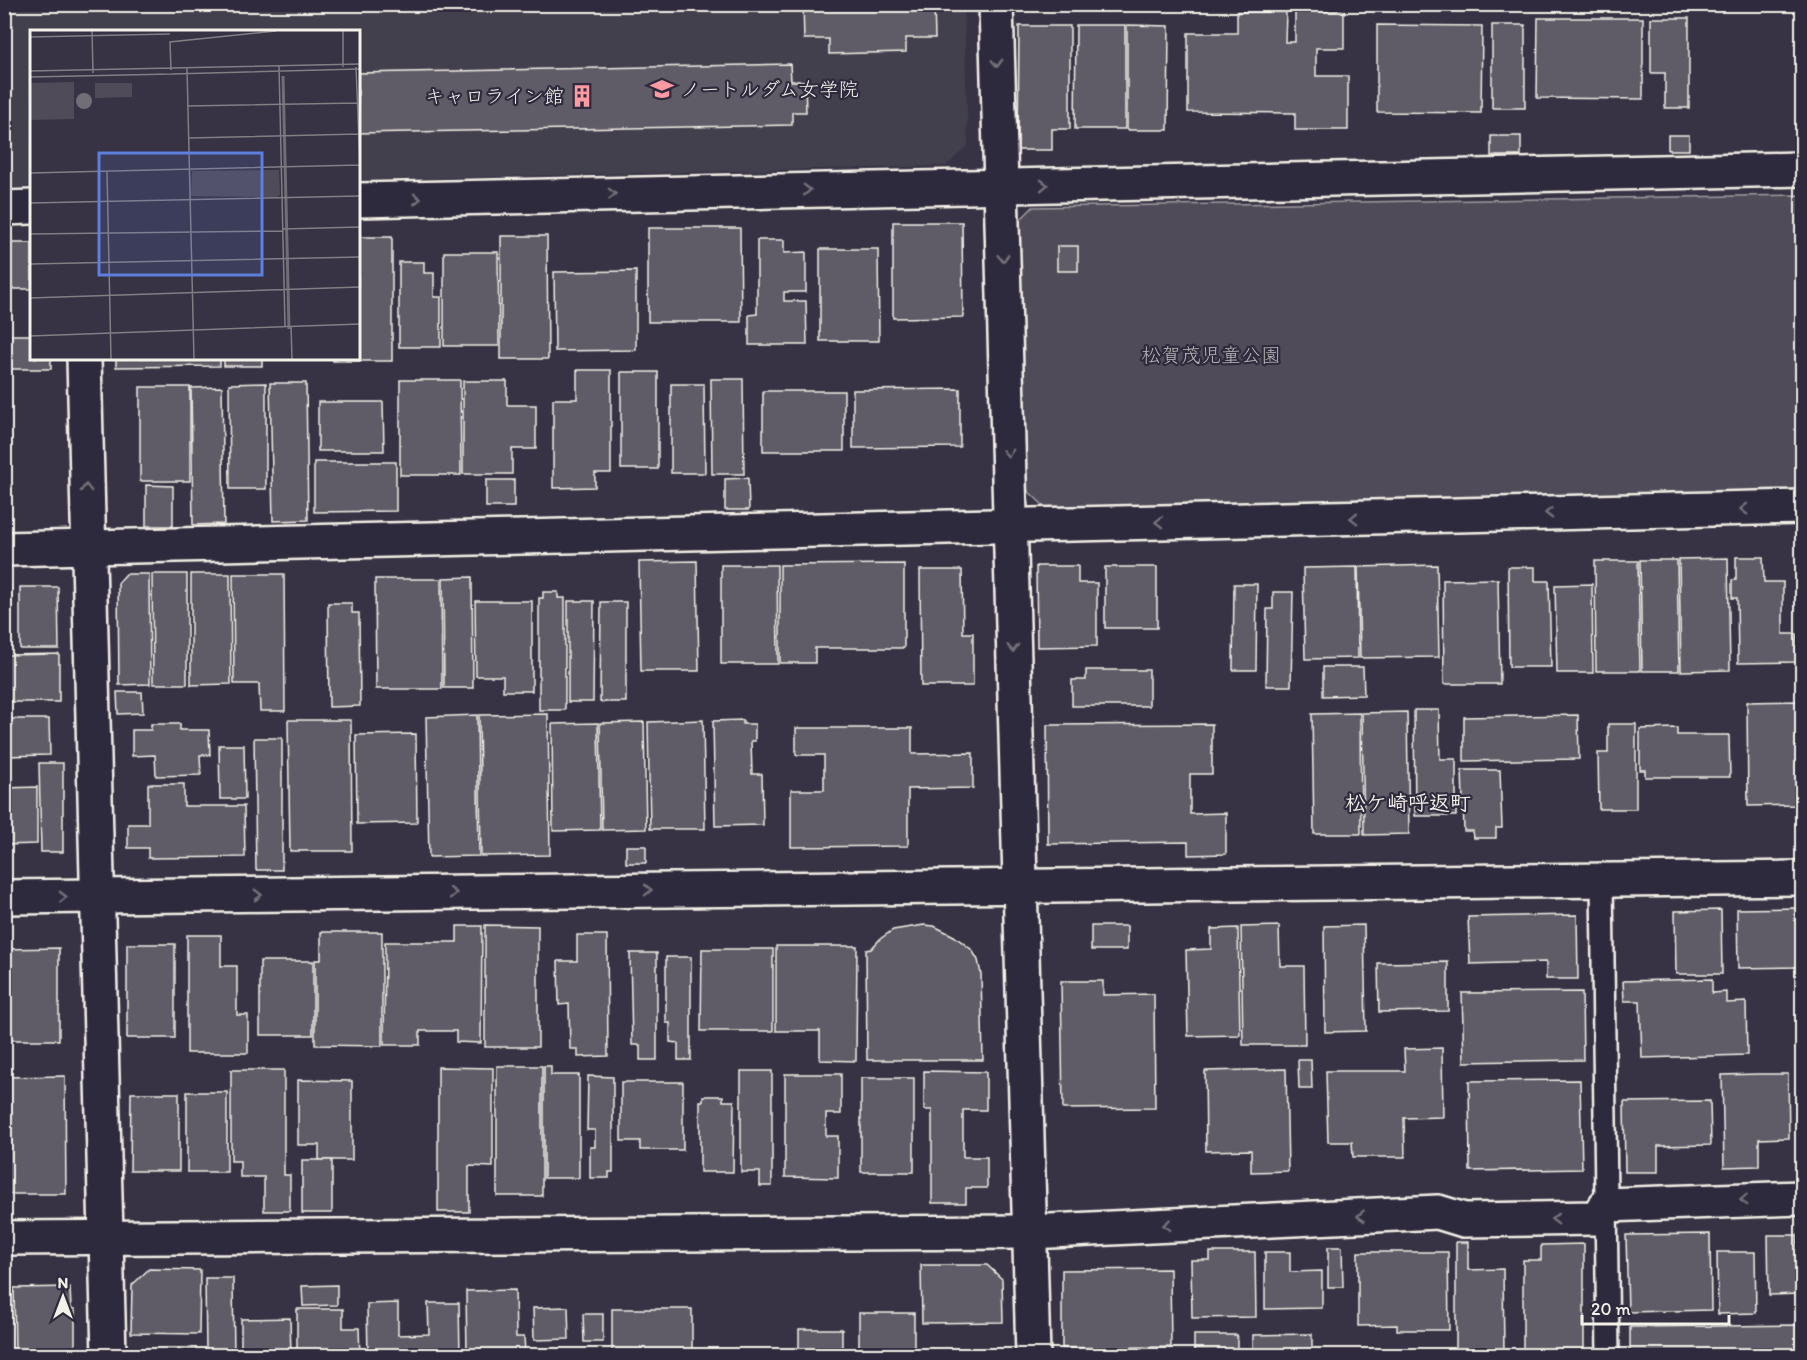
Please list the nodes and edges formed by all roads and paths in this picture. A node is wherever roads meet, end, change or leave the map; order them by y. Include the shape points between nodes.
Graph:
1 (996, 4) edge
2 (1803, 169) edge
3 (1001, 186) junction
4 (360, 200) edge
5 (30, 207) edge
6 (4, 208) edge
7 (84, 360) edge
8 (1803, 507) edge
9 (1010, 526) junction
10 (87, 547) junction
11 (4, 549) edge
12 (1803, 878) edge
13 (1602, 880) junction
14 (1020, 886) junction
15 (96, 896) junction
16 (4, 897) edge
17 (1803, 1198) edge
18 (1606, 1205) junction
19 (1030, 1232) junction
20 (4, 1238) edge
21 (105, 1238) junction
22 (109, 1356) edge
23 (1034, 1356) edge
24 (1608, 1356) edge

1 -> 3 street
3 -> 2 street
4 -> 3 street
3 -> 9 street
5 - 6 street
10 -> 7 street
8 -> 9 street
9 - 10 street
9 -> 14 street
10 - 11 street
10 - 15 street
12 - 13 street
13 - 14 street
13 - 18 lane
15 -> 14 street
14 - 19 street
16 -> 15 street
15 - 21 street
17 -> 18 street
18 -> 19 street via 1596,1218 1464,1220 1438,1212
18 - 24 lane
19 - 21 street
19 - 23 street
20 - 21 street
21 - 22 street

